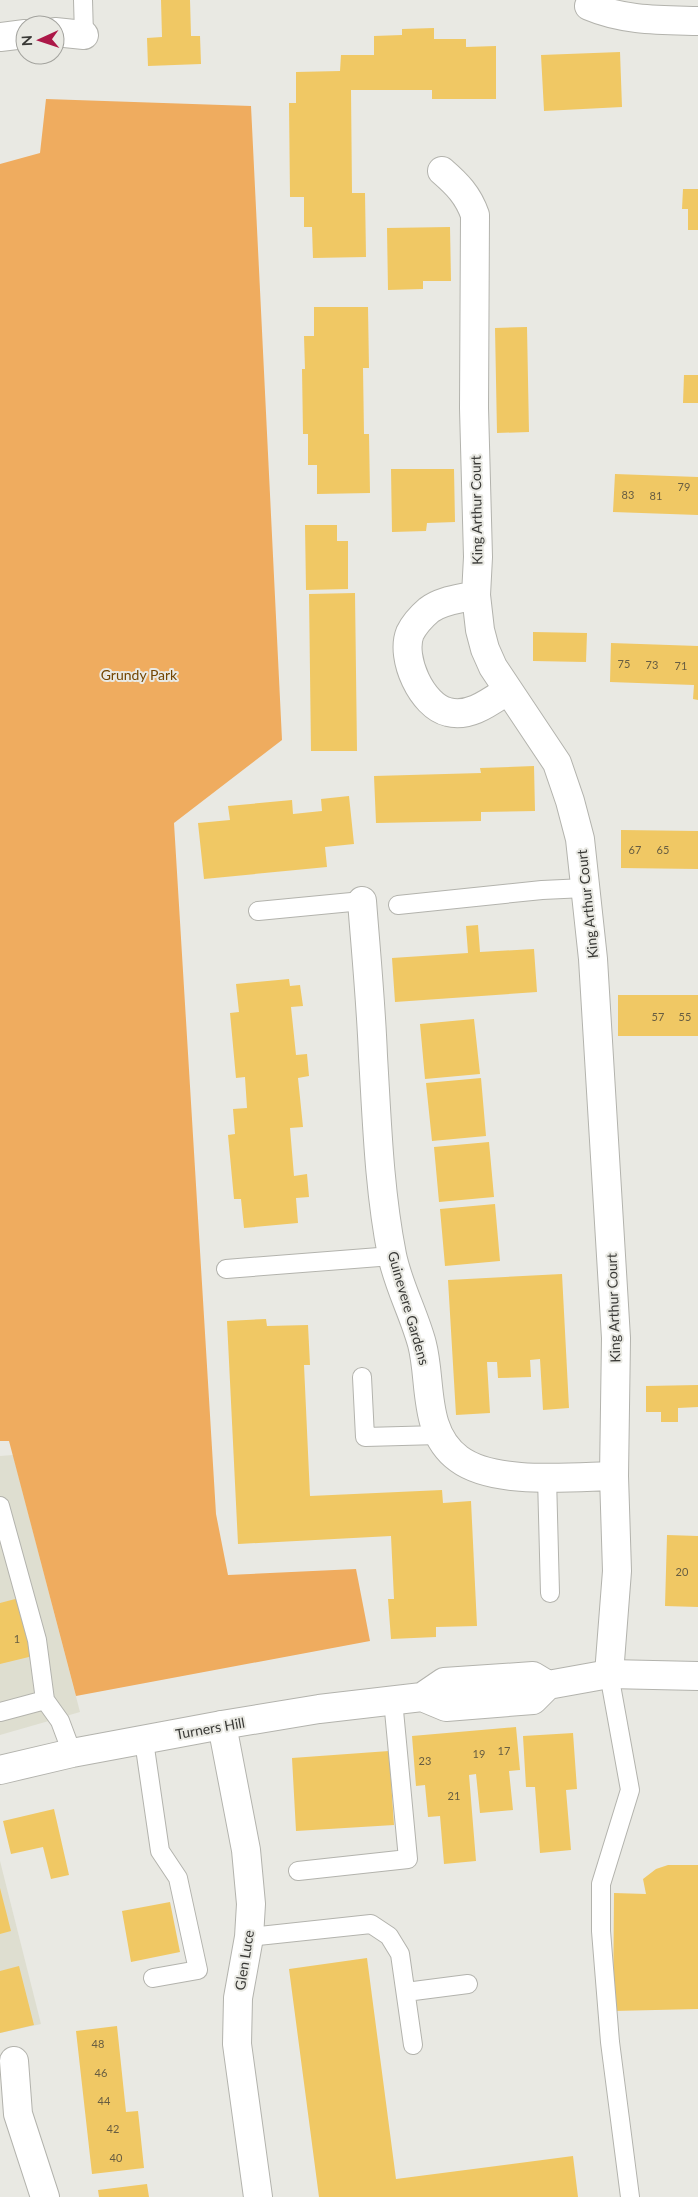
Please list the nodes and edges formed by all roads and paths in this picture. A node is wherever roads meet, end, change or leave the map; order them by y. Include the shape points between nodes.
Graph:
1 (83, 0) edge
2 (588, 3) edge
3 (698, 21) edge
4 (65, 33) edge
5 (15, 35) edge
6 (84, 35) joint
7 (0, 37) edge
8 (442, 170) dead end
9 (476, 595) junction
10 (508, 690) junction
11 (585, 888) junction
12 (362, 901) joint
13 (398, 905) dead end
14 (258, 911) dead end
15 (392, 1256) junction
16 (226, 1269) dead end
17 (362, 1377) dead end
18 (439, 1435) junction
19 (546, 1476) junction
20 (614, 1476) junction
21 (0, 1506) edge
22 (550, 1593) dead end
23 (610, 1674) junction
24 (698, 1676) edge
25 (45, 1700) junction
26 (393, 1700) junction
27 (0, 1712) edge
28 (222, 1725) junction
29 (144, 1741) junction
30 (72, 1754) junction
31 (0, 1770) edge
32 (298, 1871) dead end
33 (250, 1938) junction
34 (153, 1978) dead end
35 (468, 1984) dead end
36 (406, 1992) junction
37 (413, 2045) dead end
38 (14, 2061) dead end
39 (46, 2197) edge
40 (258, 2197) edge
41 (630, 2197) edge

1 - 6 lane
2 - 3 street via 612,16
4 - 6 street
5 - 7 street
8 - 9 street, King Arthur Court via 470,200 475,215
9 - 10 street, King Arthur Court via 485,649
9 - 10 street via 441,604 430,609 418,621 410,635 409,651 415,682 424,696 448,712 479,708
10 - 11 street, King Arthur Court via 557,763 580,838
11 - 13 lane
11 - 20 street, King Arthur Court via 593,959 616,1338
12 - 14 lane
12 - 15 street, Guinevere Gardens via 379,1160
15 - 16 lane
15 - 18 street, Guinevere Gardens via 422,1345 430,1404
17 - 18 lane via 365,1437
18 - 19 street, Guinevere Gardens via 458,1458 486,1473
19 - 20 street, Guinevere Gardens
19 - 22 lane
20 - 23 street, King Arthur Court via 617,1570
21 - 25 lane via 37,1640
23 - 24 street, Turners Hill
23 - 26 street, Turners Hill via 548,1685 533,1700 446,1707 422,1696
23 - 41 lane via 630,1790 601,1884 600,1930 610,2042
25 - 27 lane
25 - 30 lane via 60,1721
26 - 28 street, Turners Hill
26 - 32 lane via 408,1859
28 - 29 street, Turners Hill
28 - 33 street, Glen Luce via 246,1850 251,1904
29 - 30 street, Turners Hill
29 - 34 lane via 160,1851 178,1878 198,1970
30 - 31 street, Turners Hill
33 - 36 lane via 371,1924 389,1936 400,1954
33 - 40 street, Glen Luce via 238,1998 237,2044
35 - 36 lane
36 - 37 lane
38 - 39 street via 18,2114

